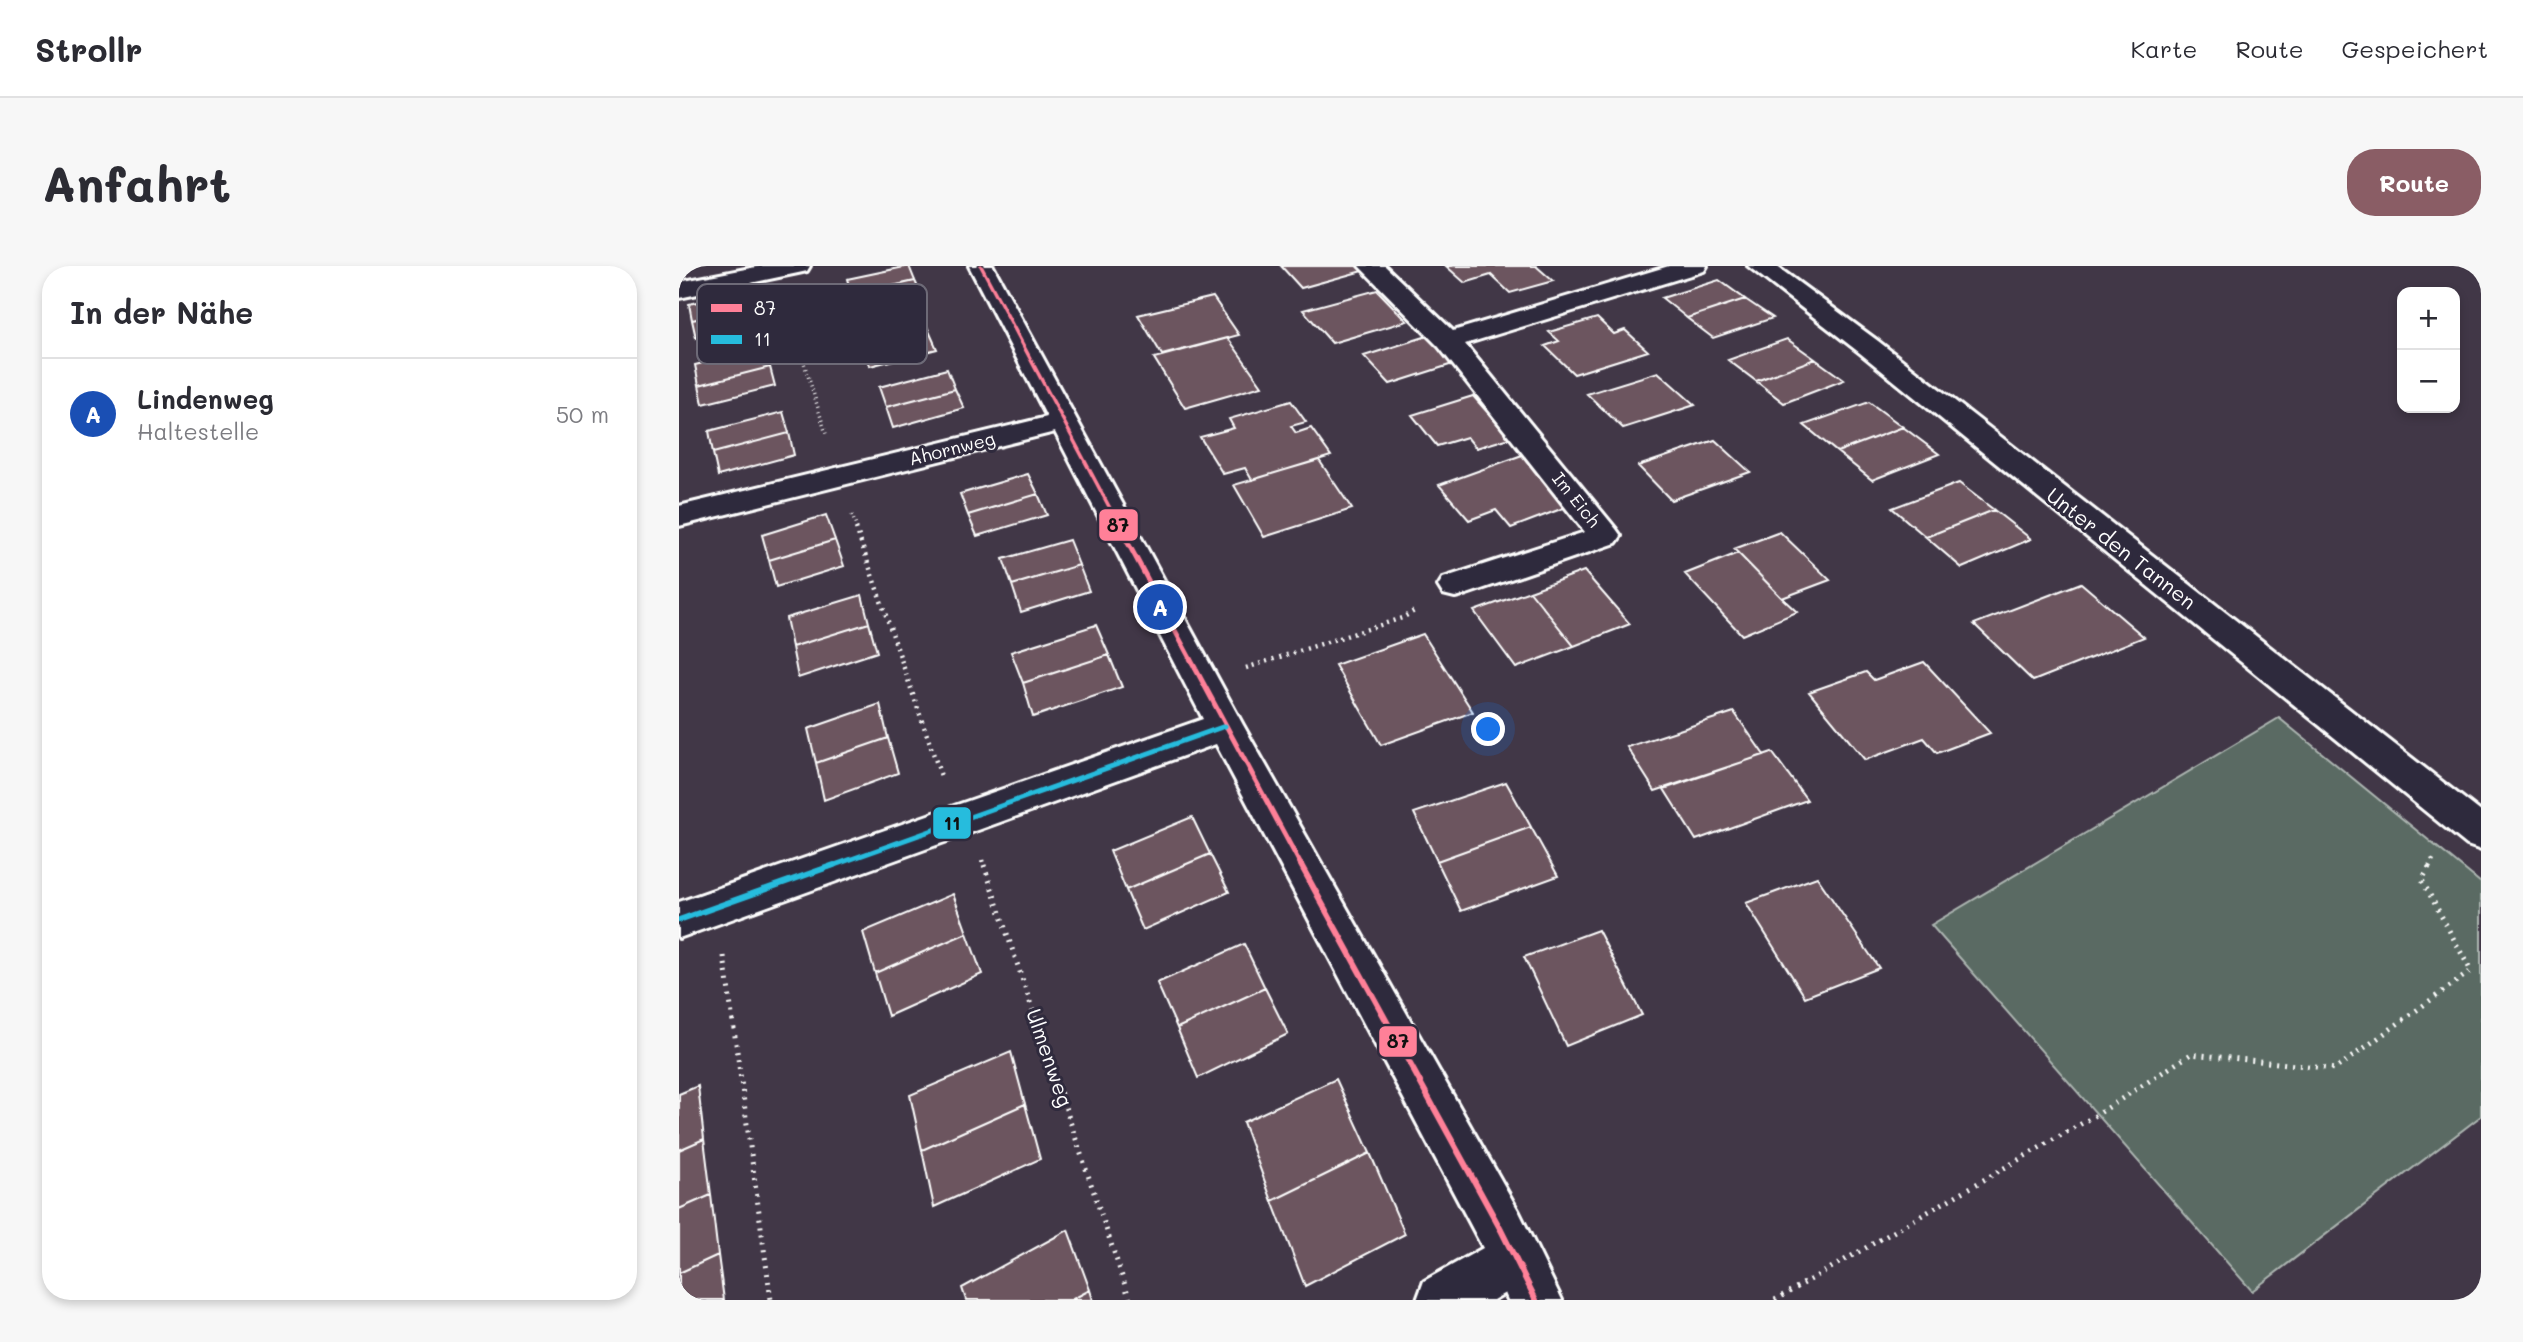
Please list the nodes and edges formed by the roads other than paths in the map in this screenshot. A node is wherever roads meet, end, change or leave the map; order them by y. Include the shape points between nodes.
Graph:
1 (981, 266) edge
2 (1371, 266) edge
3 (1695, 266) edge
4 (1760, 266) edge
5 (787, 268) edge
6 (708, 284) edge
7 (697, 286) edge
8 (679, 290) edge
9 (1448, 341) junction
10 (1065, 421) junction
11 (679, 516) edge
12 (1455, 586) road end
13 (1225, 726) junction
14 (2469, 824) edge
15 (679, 920) edge
16 (1525, 1279) edge
17 (1443, 1300) edge

1 - 10 street
2 - 9 street, Im Eich
3 - 9 street
4 - 14 street, Unter den Tannen
5 - 6 street
7 - 8 street
9 - 12 street, Im Eich via 1605,536
10 - 11 street, Ahornweg
10 - 13 street
13 - 15 street
13 - 16 street
16 - 17 street

